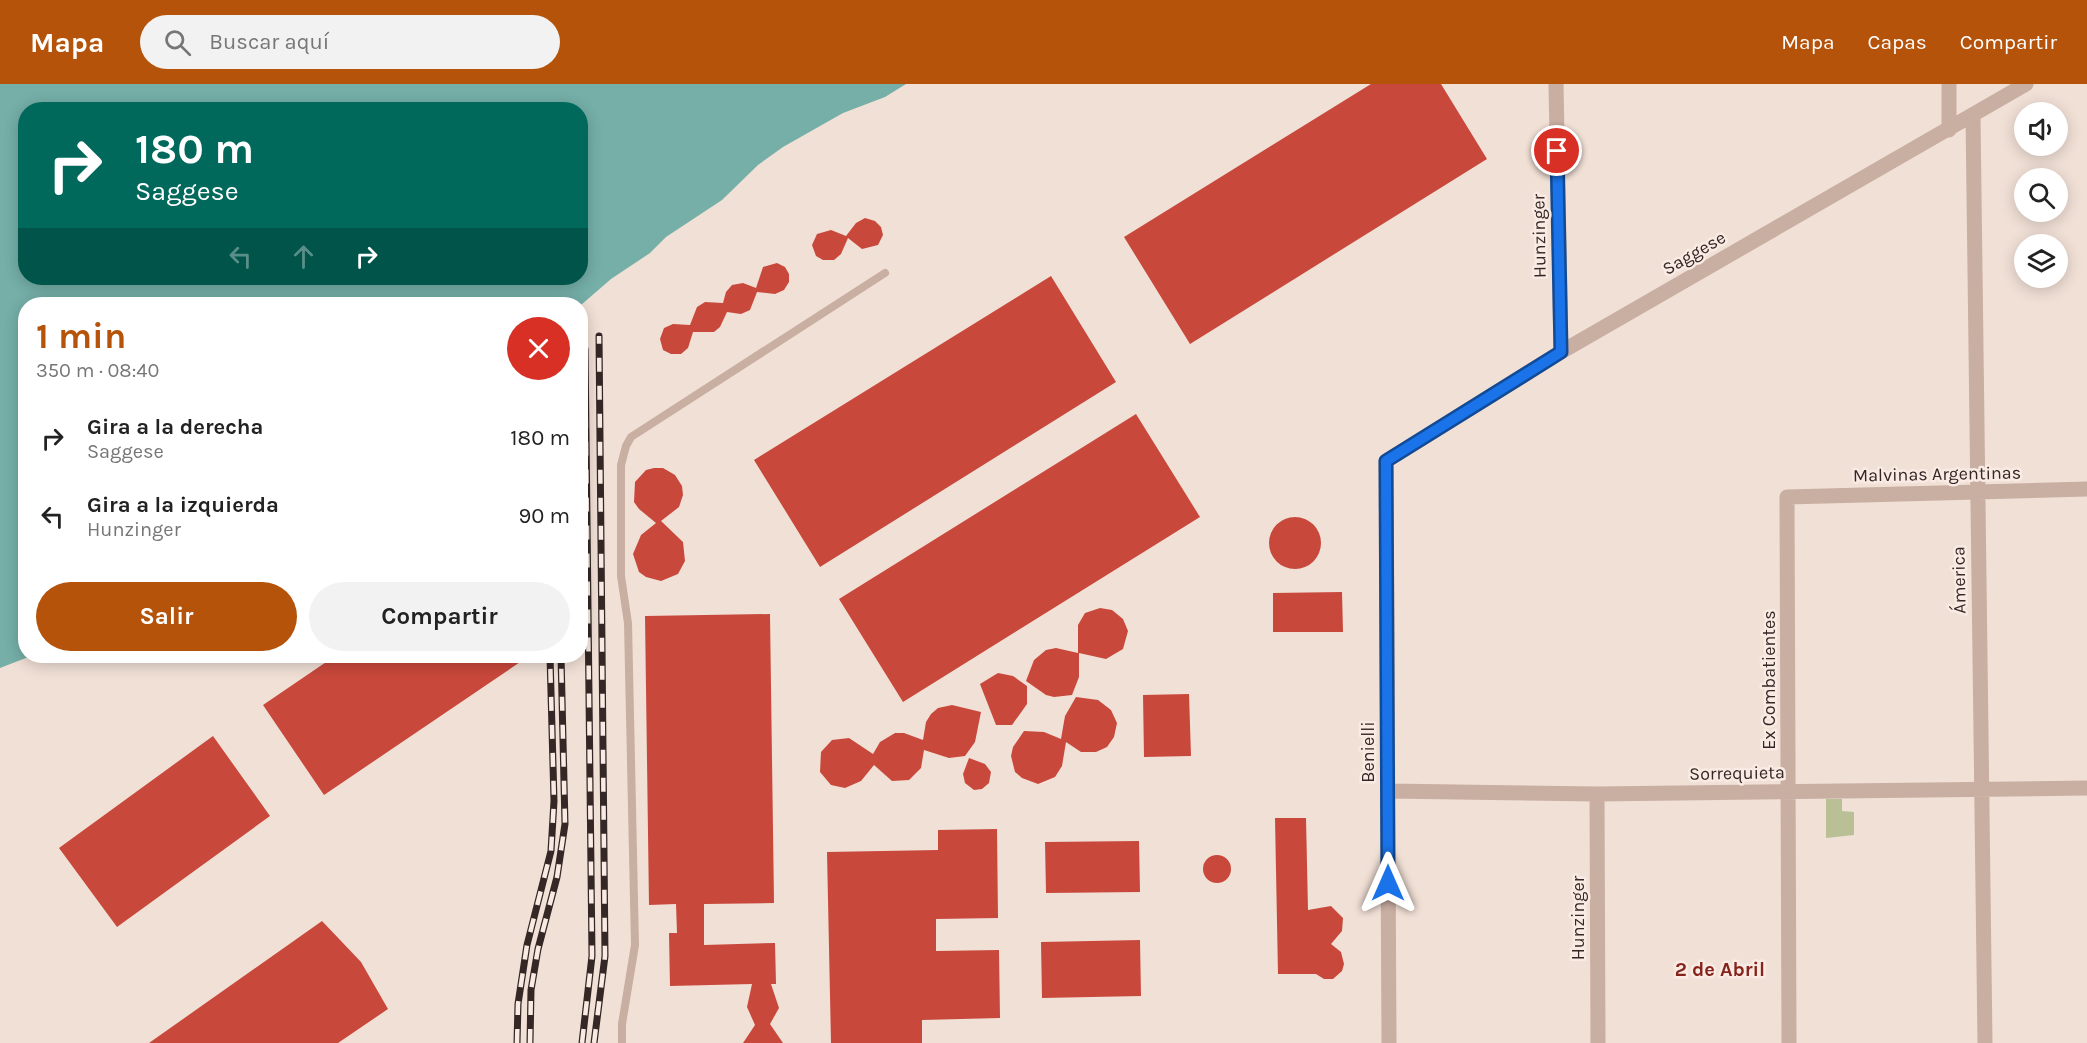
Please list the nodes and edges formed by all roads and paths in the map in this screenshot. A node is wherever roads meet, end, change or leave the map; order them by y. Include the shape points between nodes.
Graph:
1 (1556, 84) edge
2 (1949, 84) edge
3 (2026, 84) edge
4 (1973, 116) junction
5 (1949, 130) junction
6 (885, 273) dead end
7 (1561, 352) junction
8 (1386, 461) joint
9 (2087, 489) edge
10 (1978, 493) junction
11 (1787, 497) joint
12 (2087, 788) edge
13 (1982, 789) junction
14 (1388, 791) junction
15 (1790, 791) junction
16 (1598, 794) junction
17 (622, 1043) edge
18 (1389, 1043) edge
19 (1598, 1043) edge
20 (1789, 1043) edge
21 (1985, 1043) edge

1 - 7 street, Hunzinger
2 - 5 street
3 - 4 street, Saggese
4 - 5 street, Saggese
4 - 10 street, Ámerica
5 - 7 street, Saggese
6 - 17 lane via 638,432 626,446 621,465 621,576 628,623 635,945
7 - 8 street, Saggese
8 - 14 street, Benielli
9 - 10 street, Malvinas Argentinas
10 - 11 street, Malvinas Argentinas
10 - 13 street, Ámerica
11 - 15 street, Ex Combatientes
12 - 13 street, Sorrequieta
13 - 15 street, Sorrequieta
13 - 21 street, Ámerica
14 - 16 street, Sorrequieta
14 - 18 street, Benielli
15 - 16 street, Sorrequieta
15 - 20 street, Ex Combatientes
16 - 19 street, Hunzinger

